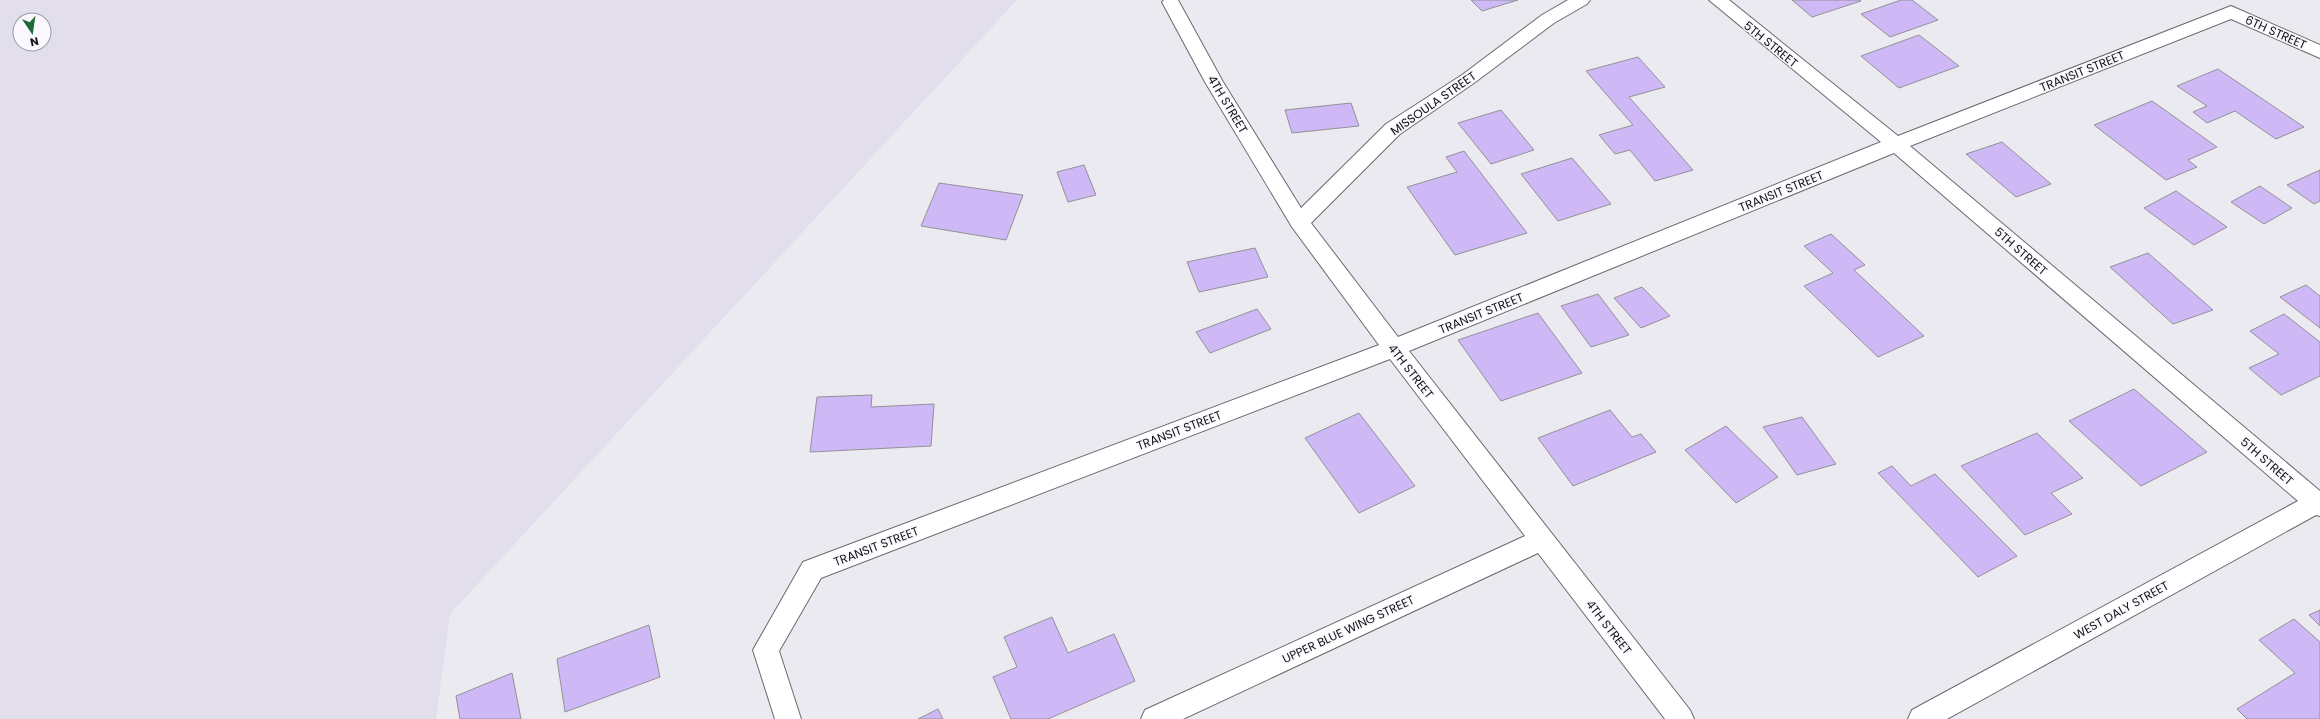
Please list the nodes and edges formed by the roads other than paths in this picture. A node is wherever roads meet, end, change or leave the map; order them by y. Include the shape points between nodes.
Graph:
1 (1581, 0) edge
2 (1718, 0) edge
3 (1171, 2) dead end
4 (2231, 12) joint
5 (2320, 52) edge
6 (1896, 144) junction
7 (1298, 222) junction
8 (1394, 348) junction
9 (2319, 503) edge
10 (1542, 540) junction
11 (788, 719) edge
12 (1154, 719) edge
13 (1681, 719) edge
14 (1921, 719) edge

1 - 7 street, MISSOULA STREET via 1548,19 1468,79 1393,129
2 - 6 street, 5TH STREET
3 - 7 street, 4TH STREET via 1214,82
4 - 5 street, 6TH STREET
4 - 6 street, TRANSIT STREET
6 - 8 street, TRANSIT STREET
6 - 9 street, 5TH STREET
7 - 8 street, 4TH STREET
8 - 10 street, 4TH STREET
8 - 11 street, TRANSIT STREET via 812,570 766,650
9 - 14 street, WEST DALY STREET
10 - 12 street, UPPER BLUE WING STREET
10 - 13 street, 4TH STREET

